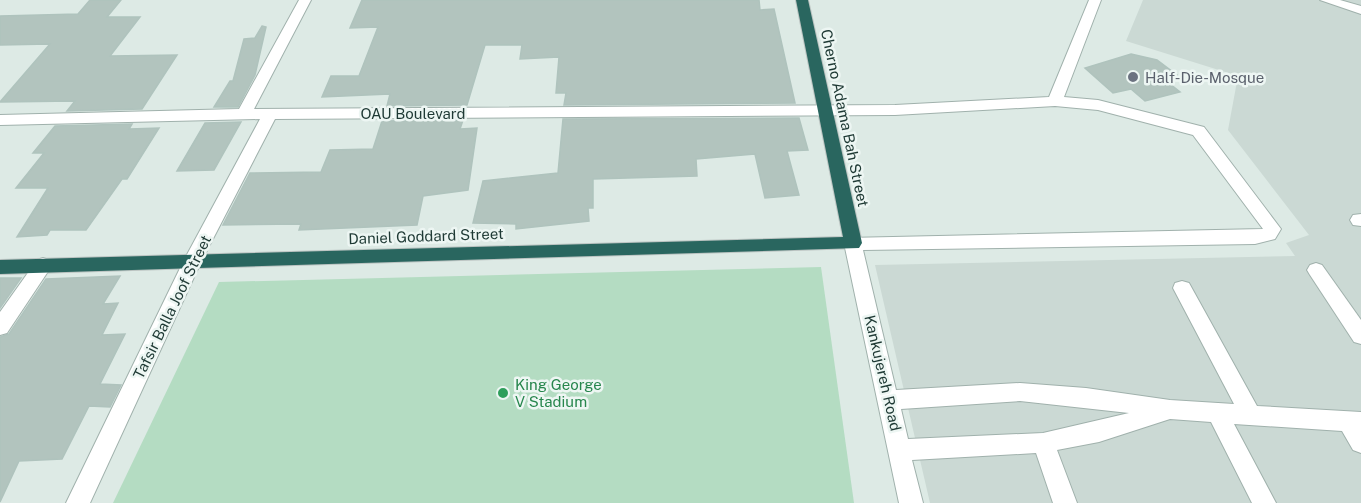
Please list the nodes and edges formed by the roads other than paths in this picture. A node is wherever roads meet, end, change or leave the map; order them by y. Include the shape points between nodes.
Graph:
1 (305, 0) edge
2 (802, 0) edge
3 (1095, 0) edge
4 (1326, 0) edge
5 (1361, 10) edge
6 (1055, 101) junction
7 (825, 110) junction
8 (244, 114) junction
9 (270, 114) junction
10 (0, 120) edge
11 (853, 243) junction
12 (192, 262) junction
13 (43, 265) junction
14 (0, 267) edge
15 (1316, 270) dead end
16 (1182, 288) dead end
17 (1341, 307) junction
18 (1361, 307) edge
19 (0, 327) edge
20 (1361, 336) edge
21 (889, 400) junction
22 (1170, 410) junction
23 (1216, 412) junction
24 (1250, 413) junction
25 (1354, 421) edge
26 (1042, 443) junction
27 (1361, 443) edge
28 (900, 450) junction
29 (78, 503) edge
30 (911, 503) edge
31 (1065, 503) edge
32 (1264, 503) edge

1 - 8 street
2 - 7 highway, Cherno Adama Bah Street
3 - 6 street
4 - 5 street
6 - 7 street, OAU Boulevard
6 - 11 street, OAU Boulevard via 1098,105 1198,131 1272,229 1269,234
7 - 9 street, OAU Boulevard
7 - 11 highway, Cherno Adama Bah Street
8 - 9 street, OAU Boulevard
8 - 10 street, OAU Boulevard
9 - 12 street, Tafsir Balla Joof Street
11 - 12 highway, Daniel Goddard Street
11 - 21 street, Kankujereh Road
12 - 13 highway, Daniel Goddard Street
12 - 29 street, Tafsir Balla Joof Street
13 - 14 highway, Daniel Goddard Street
13 - 19 street
15 - 17 street
16 - 24 street
17 - 18 street
17 - 20 street
21 - 22 street via 1020,392
21 - 28 street, Kankujereh Road
22 - 23 street
22 - 26 street via 1099,432
23 - 24 street
23 - 32 street
24 - 25 street
25 - 27 street
26 - 28 street
26 - 31 street
28 - 30 street, Kankujereh Road

